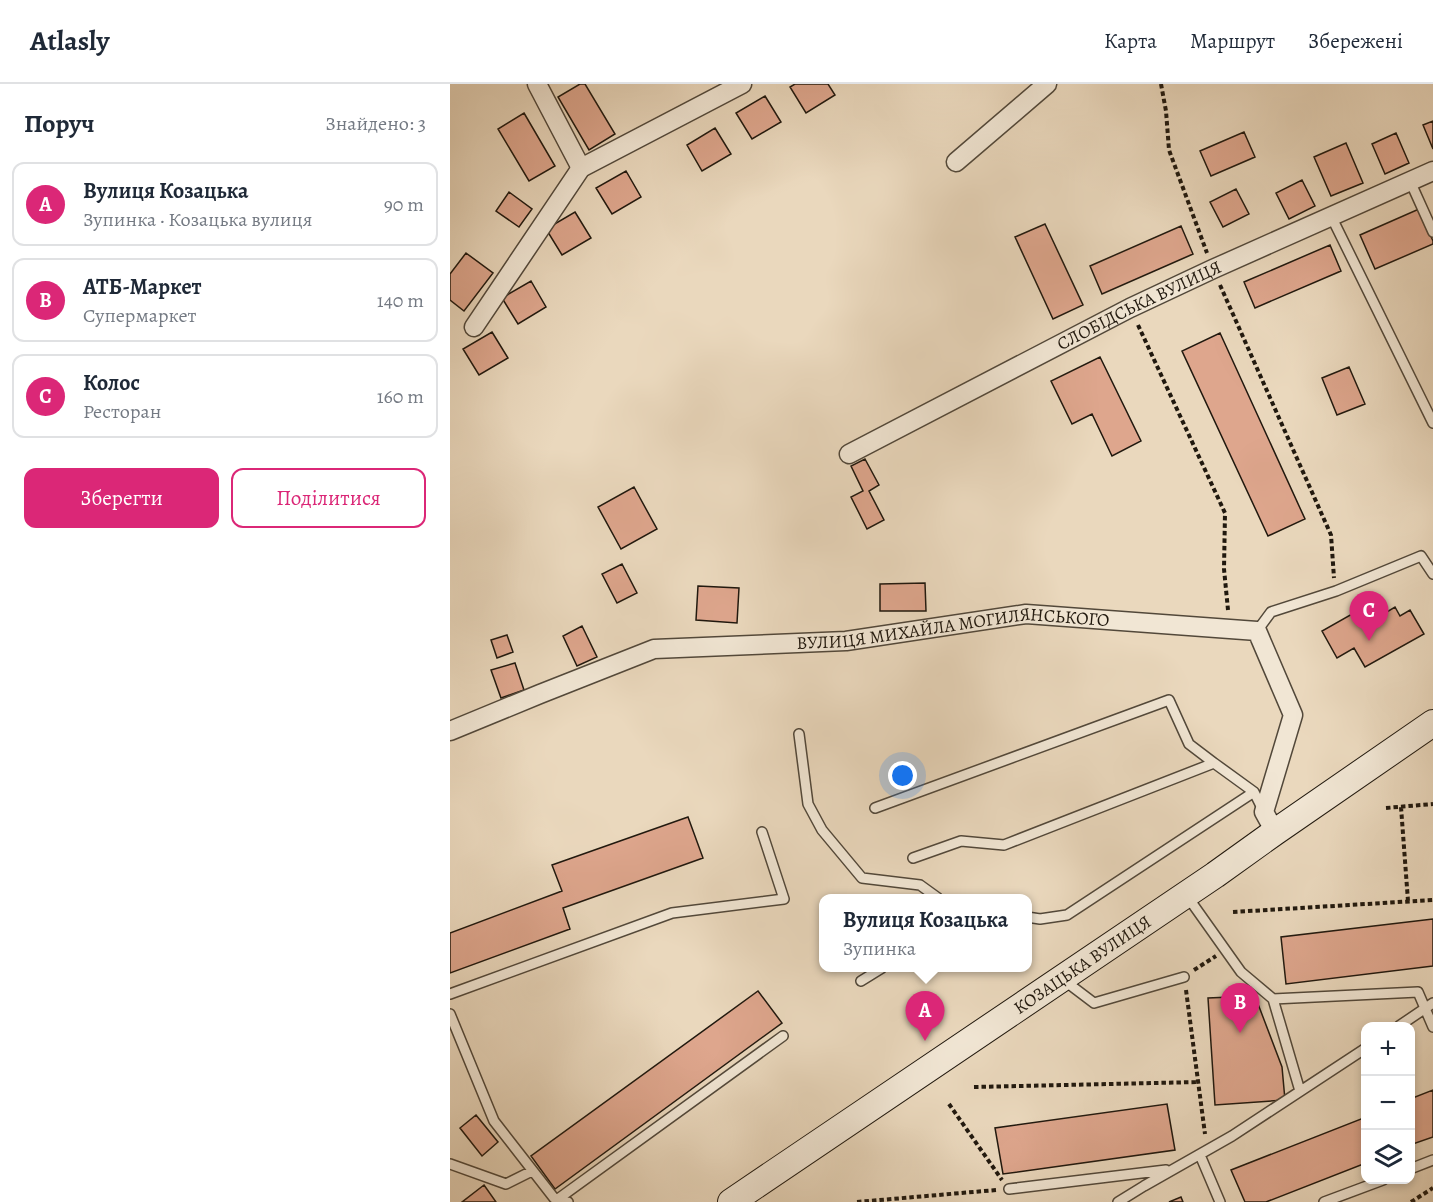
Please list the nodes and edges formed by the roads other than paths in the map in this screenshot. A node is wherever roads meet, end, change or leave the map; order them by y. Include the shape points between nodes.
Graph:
1 (537, 84) edge
2 (742, 84) edge
3 (1047, 84) edge
4 (956, 162) dead end
5 (581, 168) junction
6 (1433, 171) edge
7 (1410, 181) junction
8 (1331, 216) junction
9 (1433, 232) edge
10 (474, 327) dead end
11 (1433, 423) edge
12 (849, 454) dead end
13 (1433, 574) edge
14 (1257, 631) junction
15 (1433, 723) edge
16 (450, 731) edge
17 (799, 734) dead end
18 (1214, 763) junction
19 (1254, 792) junction
20 (875, 808) dead end
21 (1269, 822) junction
22 (762, 832) dead end
23 (913, 858) dead end
24 (932, 894) edge
25 (1186, 895) junction
26 (1032, 918) edge
27 (876, 972) edge
28 (1184, 977) road end
29 (1063, 979) junction
30 (861, 981) dead end
31 (450, 993) edge
32 (1274, 999) junction
33 (1429, 1006) edge
34 (450, 1014) edge
35 (1405, 1022) edge
36 (1433, 1027) edge
37 (783, 1036) dead end
38 (1361, 1051) edge
39 (1300, 1090) junction
40 (1204, 1152) junction
41 (1433, 1160) edge
42 (450, 1164) edge
43 (1415, 1167) edge
44 (1171, 1170) junction
45 (532, 1171) junction
46 (1370, 1184) edge
47 (1009, 1189) road end
48 (563, 1201) edge
49 (731, 1202) edge
50 (1118, 1202) edge
51 (1220, 1202) edge
52 (1324, 1202) edge

1 - 5 street
2 - 5 street
3 - 4 street
5 - 10 street
6 - 7 street, СЛОБІДСЬКА ВУЛИЦЯ
7 - 8 street, СЛОБІДСЬКА ВУЛИЦЯ
7 - 9 lane
8 - 11 lane
8 - 12 street, СЛОБІДСЬКА ВУЛИЦЯ via 1130,308
13 - 14 lane via 1421,556 1336,591 1271,612
14 - 16 street, ВУЛИЦЯ МИХАЙЛА МОГИЛЯНСЬКОГО via 1026,614 846,641 654,650
14 - 21 street via 1293,715
15 - 21 main road, КОЗАЦЬКА ВУЛИЦЯ
17 - 24 lane via 808,804 822,830 862,878 920,885
18 - 19 lane
18 - 20 lane via 1189,744 1169,700
18 - 23 lane via 1004,845 961,841
19 - 21 lane
19 - 26 lane via 1067,915
21 - 25 main road, КОЗАЦЬКА ВУЛИЦЯ
22 - 31 lane via 784,899 672,913
25 - 29 main road, КОЗАЦЬКА ВУЛИЦЯ
25 - 32 lane via 1241,972
27 - 30 lane
28 - 29 lane via 1094,1003
29 - 49 main road, КОЗАЦЬКА ВУЛИЦЯ
32 - 33 lane via 1418,992
32 - 39 lane
33 - 35 lane
33 - 36 lane
34 - 45 lane via 494,1121
37 - 48 lane
38 - 39 lane
39 - 40 lane
40 - 44 lane
40 - 51 lane
41 - 43 lane
42 - 45 lane via 506,1184
44 - 47 lane
44 - 50 lane
45 - 48 lane via 554,1198
46 - 52 lane

